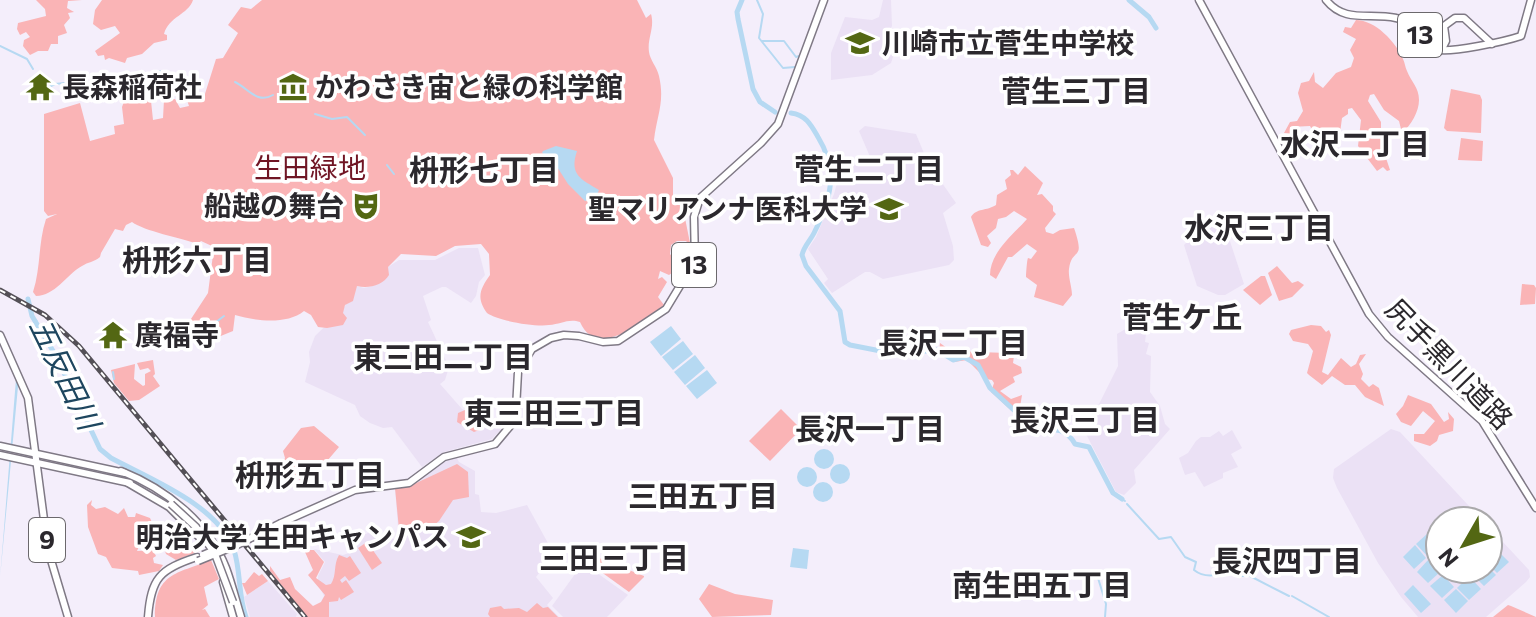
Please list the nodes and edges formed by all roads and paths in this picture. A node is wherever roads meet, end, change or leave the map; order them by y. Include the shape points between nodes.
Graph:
1 (824, 0) edge
2 (1198, 0) edge
3 (1326, 0) edge
4 (1529, 0) edge
5 (1492, 44) junction
6 (1441, 50) junction
7 (0, 335) edge
8 (7, 447) edge
9 (33, 452) junction
10 (7, 456) edge
11 (34, 462) junction
12 (121, 471) junction
13 (128, 483) junction
14 (148, 488) junction
15 (1536, 510) edge
16 (192, 522) junction
17 (214, 552) junction
18 (68, 617) edge
19 (149, 617) edge
20 (237, 617) edge

1 - 17 main road, 13, bridge via 778,124 698,201 693,268 666,309 618,341 564,335 532,349 518,372 511,425 495,444 444,457 409,483 355,490
2 - 15 main road, 尻手黒川道路 via 1369,314 1482,421
3 - 6 main road, 13 via 1345,15 1401,19 1430,48
4 - 5 main road, 13 via 1520,37
5 - 6 main road, 13
5 - 6 main road, 13 via 1460,18 1444,26
7 - 9 main road, 9 via 30,410
8 - 9 main road
8 - 10 main road
9 - 11 main road, 9
9 - 12 main road
10 - 11 main road
11 - 13 main road
11 - 18 main road, 9 via 48,550
12 - 14 main road
12 - 16 main road via 161,492
13 - 14 main road
13 - 16 main road
14 - 17 main road, bridge via 196,527
16 - 20 main road via 225,576
17 - 19 main road, 13, bridge via 172,566 158,578
17 - 20 main road, bridge

